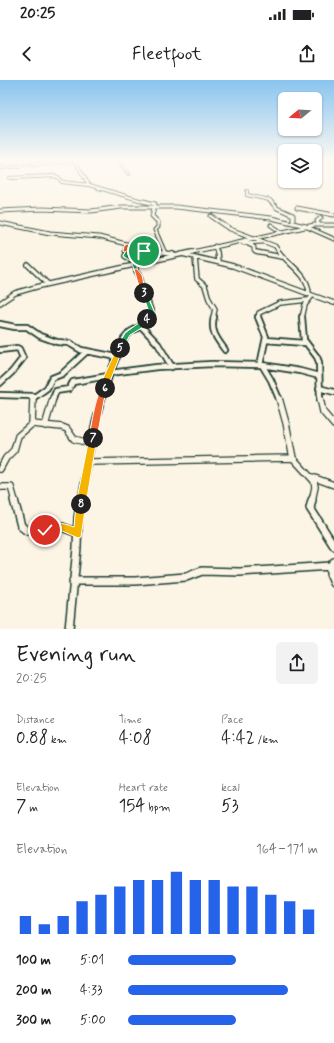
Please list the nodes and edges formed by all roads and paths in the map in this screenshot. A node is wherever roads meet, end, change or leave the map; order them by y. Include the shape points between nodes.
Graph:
1 (91, 186) edge
2 (247, 191) dead end
3 (155, 206) junction
4 (297, 208) dead end
5 (0, 211) edge
6 (259, 213) dead end
7 (334, 215) edge
8 (211, 216) dead end
9 (271, 218) junction
10 (321, 218) dead end
11 (293, 222) junction
12 (0, 224) edge
13 (271, 225) dead end
14 (319, 225) junction
15 (334, 225) edge
16 (307, 226) junction
17 (281, 232) junction
18 (268, 235) junction
19 (256, 238) junction
20 (334, 239) edge
21 (266, 242) junction
22 (231, 243) junction
23 (246, 243) junction
24 (127, 245) junction
25 (215, 246) junction
26 (165, 253) junction
27 (182, 254) junction
28 (176, 255) junction
29 (282, 257) junction
30 (195, 258) junction
31 (218, 262) junction
32 (136, 264) junction
33 (28, 265) dead end
34 (48, 284) junction
35 (310, 295) junction
36 (308, 300) junction
37 (0, 303) edge
38 (334, 303) edge
39 (0, 324) edge
40 (141, 326) junction
41 (266, 340) junction
42 (304, 342) junction
43 (0, 350) edge
44 (225, 350) dead end
45 (87, 351) junction
46 (117, 357) junction
47 (261, 365) junction
48 (172, 367) junction
49 (109, 375) junction
50 (319, 376) junction
51 (0, 383) edge
52 (319, 388) junction
53 (334, 392) edge
54 (0, 395) edge
55 (33, 398) junction
56 (32, 424) junction
57 (334, 425) edge
58 (45, 426) junction
59 (92, 444) junction
60 (293, 458) junction
61 (89, 462) junction
62 (0, 469) edge
63 (312, 477) junction
64 (334, 485) edge
65 (0, 487) edge
66 (78, 533) junction
67 (334, 546) edge
68 (332, 564) edge
69 (73, 582) junction
70 (334, 583) edge
71 (69, 629) edge

1 - 3 street via 145,200
2 - 11 street via 247,195 270,200 271,204 281,211 293,215
3 - 5 street via 91,211
3 - 9 street via 199,208
3 - 26 street via 152,216 158,222 155,230
4 - 7 street
6 - 9 street
8 - 19 street via 224,226
9 - 11 street
10 - 14 street via 317,221
11 - 16 street
12 - 24 street via 50,233 99,237
13 - 17 street
14 - 15 street
14 - 16 street
16 - 17 street
16 - 20 street
17 - 18 street
18 - 19 street
18 - 21 street via 264,241
19 - 21 street
19 - 22 street
21 - 23 street
21 - 29 street via 275,246
22 - 23 street
22 - 25 street
23 - 29 street via 260,254
24 - 26 street via 144,251
24 - 32 street via 125,256
25 - 27 street
25 - 31 street
26 - 28 street
27 - 28 street
27 - 30 street
28 - 32 street
29 - 35 street via 303,276 309,286
30 - 31 street
30 - 44 street via 197,279 205,286 215,309 213,332
31 - 35 street
32 - 34 street
32 - 40 street via 136,271 152,313
33 - 34 street
34 - 37 street via 20,292
35 - 36 street
35 - 38 street
36 - 41 street via 280,303 259,313
36 - 42 street via 301,321
39 - 45 street via 27,327 40,336 69,343
40 - 46 street via 128,334
40 - 48 street via 158,344
41 - 42 street
41 - 47 street
42 - 50 street via 318,358
43 - 51 street via 17,348 23,358
45 - 46 street
45 - 55 street via 62,374 52,378 47,388
46 - 49 street
47 - 48 street via 212,364
47 - 50 street via 300,370
47 - 60 street via 269,375 279,400
48 - 49 street via 126,370
49 - 58 street via 74,382 70,389 56,391
49 - 59 street via 97,413
50 - 52 street
52 - 53 street
52 - 57 street via 320,405 325,416
54 - 55 street
55 - 56 street via 34,406 30,420
56 - 58 street
56 - 62 street via 18,436 14,450
58 - 59 street via 64,427 74,439
59 - 61 street
60 - 61 street
60 - 63 street via 301,470
61 - 66 street via 78,518
63 - 64 street
63 - 67 street via 314,488 310,508
65 - 66 street via 11,487 21,526 27,532 62,527
66 - 69 street
68 - 69 street via 240,572 202,571 186,577 135,581
68 - 70 street via 330,574
69 - 71 street

